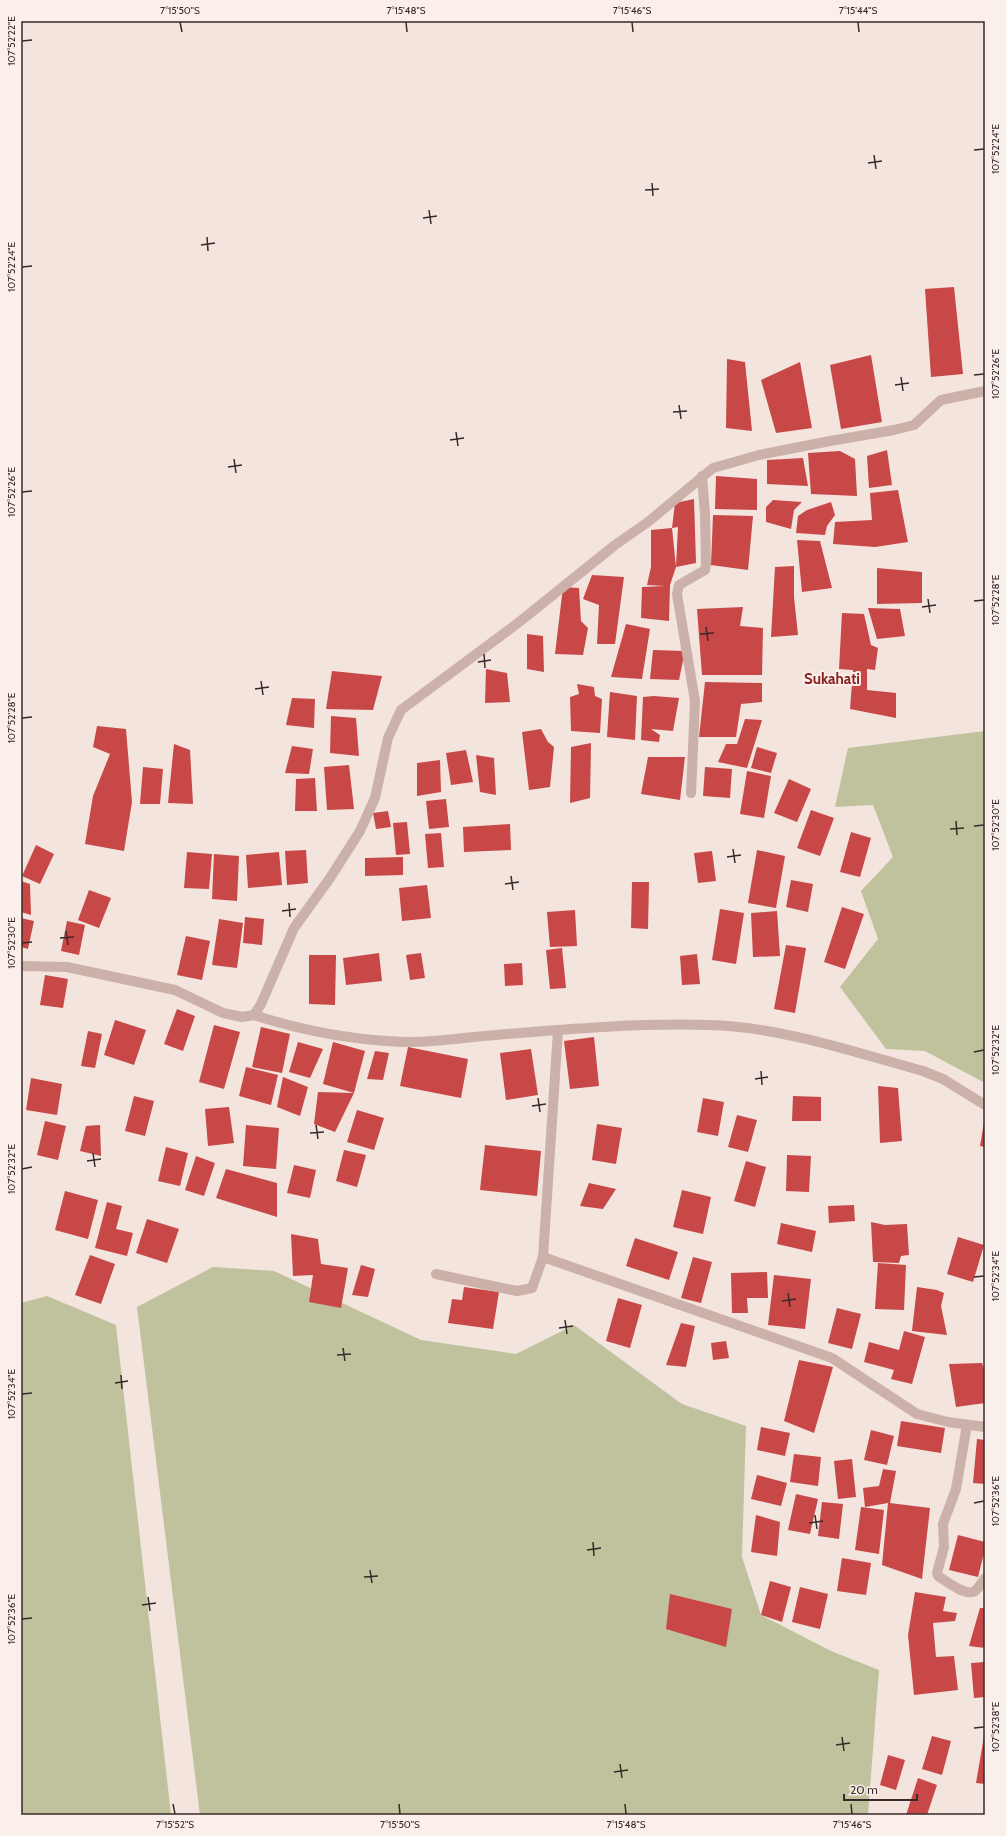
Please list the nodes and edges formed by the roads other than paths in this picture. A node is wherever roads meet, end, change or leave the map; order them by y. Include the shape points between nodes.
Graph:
1 (985, 391) edge
2 (702, 476) junction
3 (691, 793) dead end
4 (21, 966) edge
5 (254, 1015) junction
6 (558, 1030) junction
7 (985, 1105) edge
8 (543, 1256) junction
9 (436, 1274) dead end
10 (967, 1425) junction
11 (985, 1427) edge
12 (985, 1578) edge

1 - 2 street via 941,400 914,425 759,455 713,468
2 - 3 street via 705,570 679,585 677,594 695,701
2 - 5 street via 648,522 401,710 388,738 375,798 360,831 294,928
4 - 5 street via 67,967 175,990 224,1013 242,1017
5 - 6 street via 292,1027 339,1036 406,1042
6 - 7 street via 710,1025 751,1028 923,1071 943,1079
6 - 8 street
8 - 9 street via 532,1288 517,1291
8 - 10 street via 832,1358 917,1414
10 - 11 street
10 - 12 street via 956,1489 943,1524 944,1547 937,1572 938,1576 969,1593 974,1592

